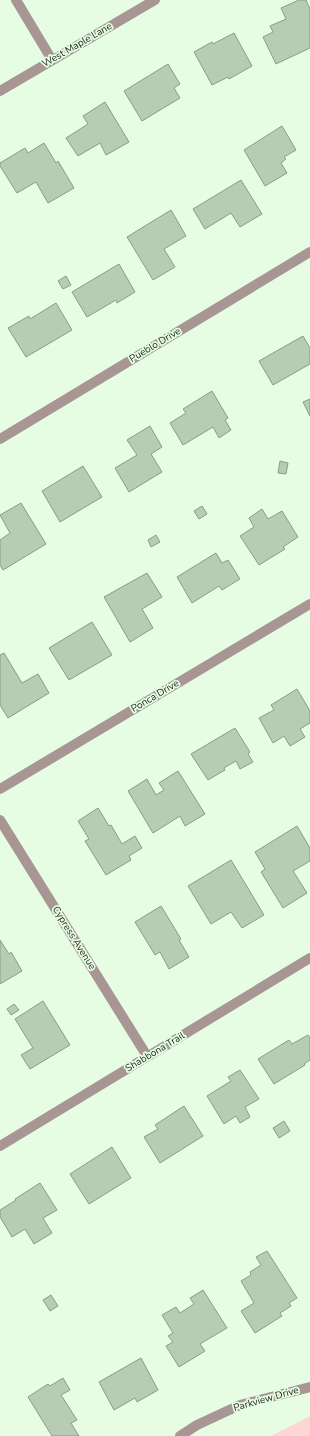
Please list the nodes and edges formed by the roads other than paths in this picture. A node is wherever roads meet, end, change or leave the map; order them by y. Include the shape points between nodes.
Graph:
1 (16, 0) edge
2 (155, 0) edge
3 (52, 60) junction
4 (0, 91) edge
5 (310, 252) edge
6 (0, 439) edge
7 (310, 604) edge
8 (0, 789) edge
9 (0, 820) edge
10 (310, 958) edge
11 (147, 1056) junction
12 (0, 1146) edge
13 (310, 1387) edge
14 (180, 1436) edge

1 - 3 street
2 - 3 street, West Maple Lane
3 - 4 street, West Maple Lane
5 - 6 street, Pueblo Drive
7 - 8 street, Ponca Drive
9 - 11 street, Cypress Avenue
10 - 11 street, Shabbona Trail
11 - 12 street, Shabbona Trail
13 - 14 street, Parkview Drive via 240,1404

